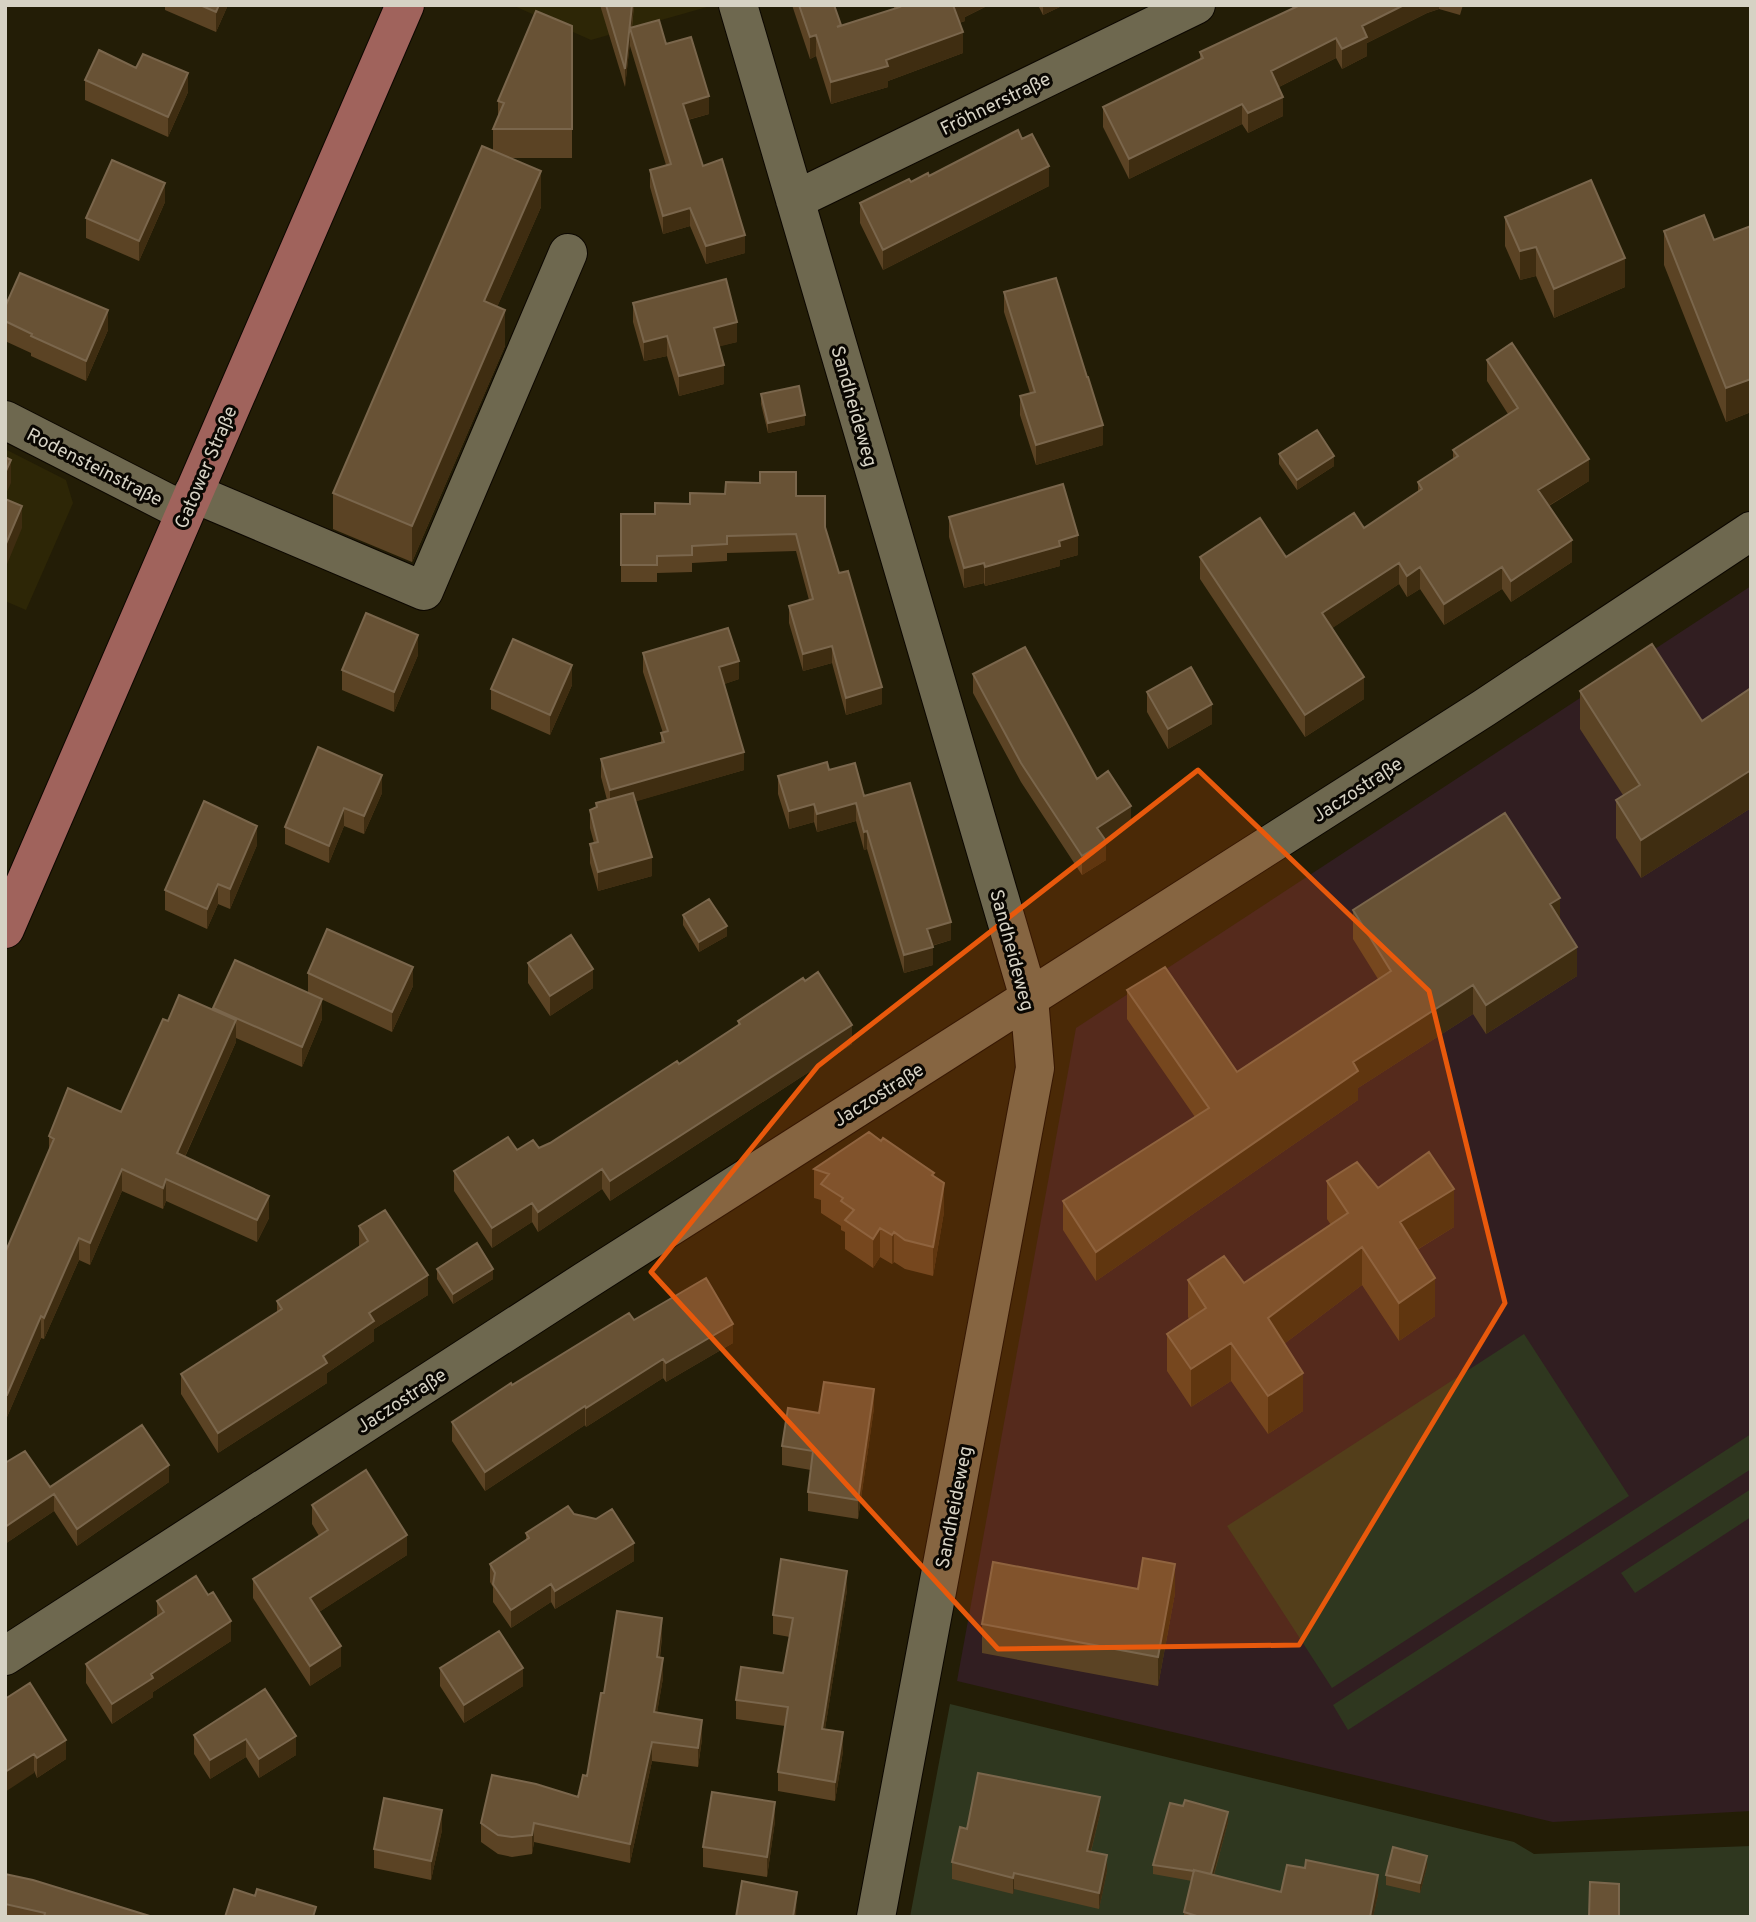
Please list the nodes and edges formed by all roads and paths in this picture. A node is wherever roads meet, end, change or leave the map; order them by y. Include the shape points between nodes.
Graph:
1 (405, 5) edge
2 (738, 5) edge
3 (1196, 5) edge
4 (795, 200) junction
5 (568, 253) dead end
6 (5, 419) edge
7 (189, 503) junction
8 (1751, 531) edge
9 (5, 929) edge
10 (1029, 998) junction
11 (5, 1656) edge
12 (876, 1917) edge

1 - 7 main road, Gatower Straße
2 - 4 street, Sandheideweg
3 - 4 street, Fröhnerstraße
4 - 10 street, Sandheideweg
5 - 7 street, Rodensteinstraße via 424,591
6 - 7 street, Rodensteinstraße
7 - 9 main road, Gatower Straße
8 - 10 street, Jaczostraße via 1484,708
10 - 11 street, Jaczostraße
10 - 12 street, Sandheideweg via 1035,1068

